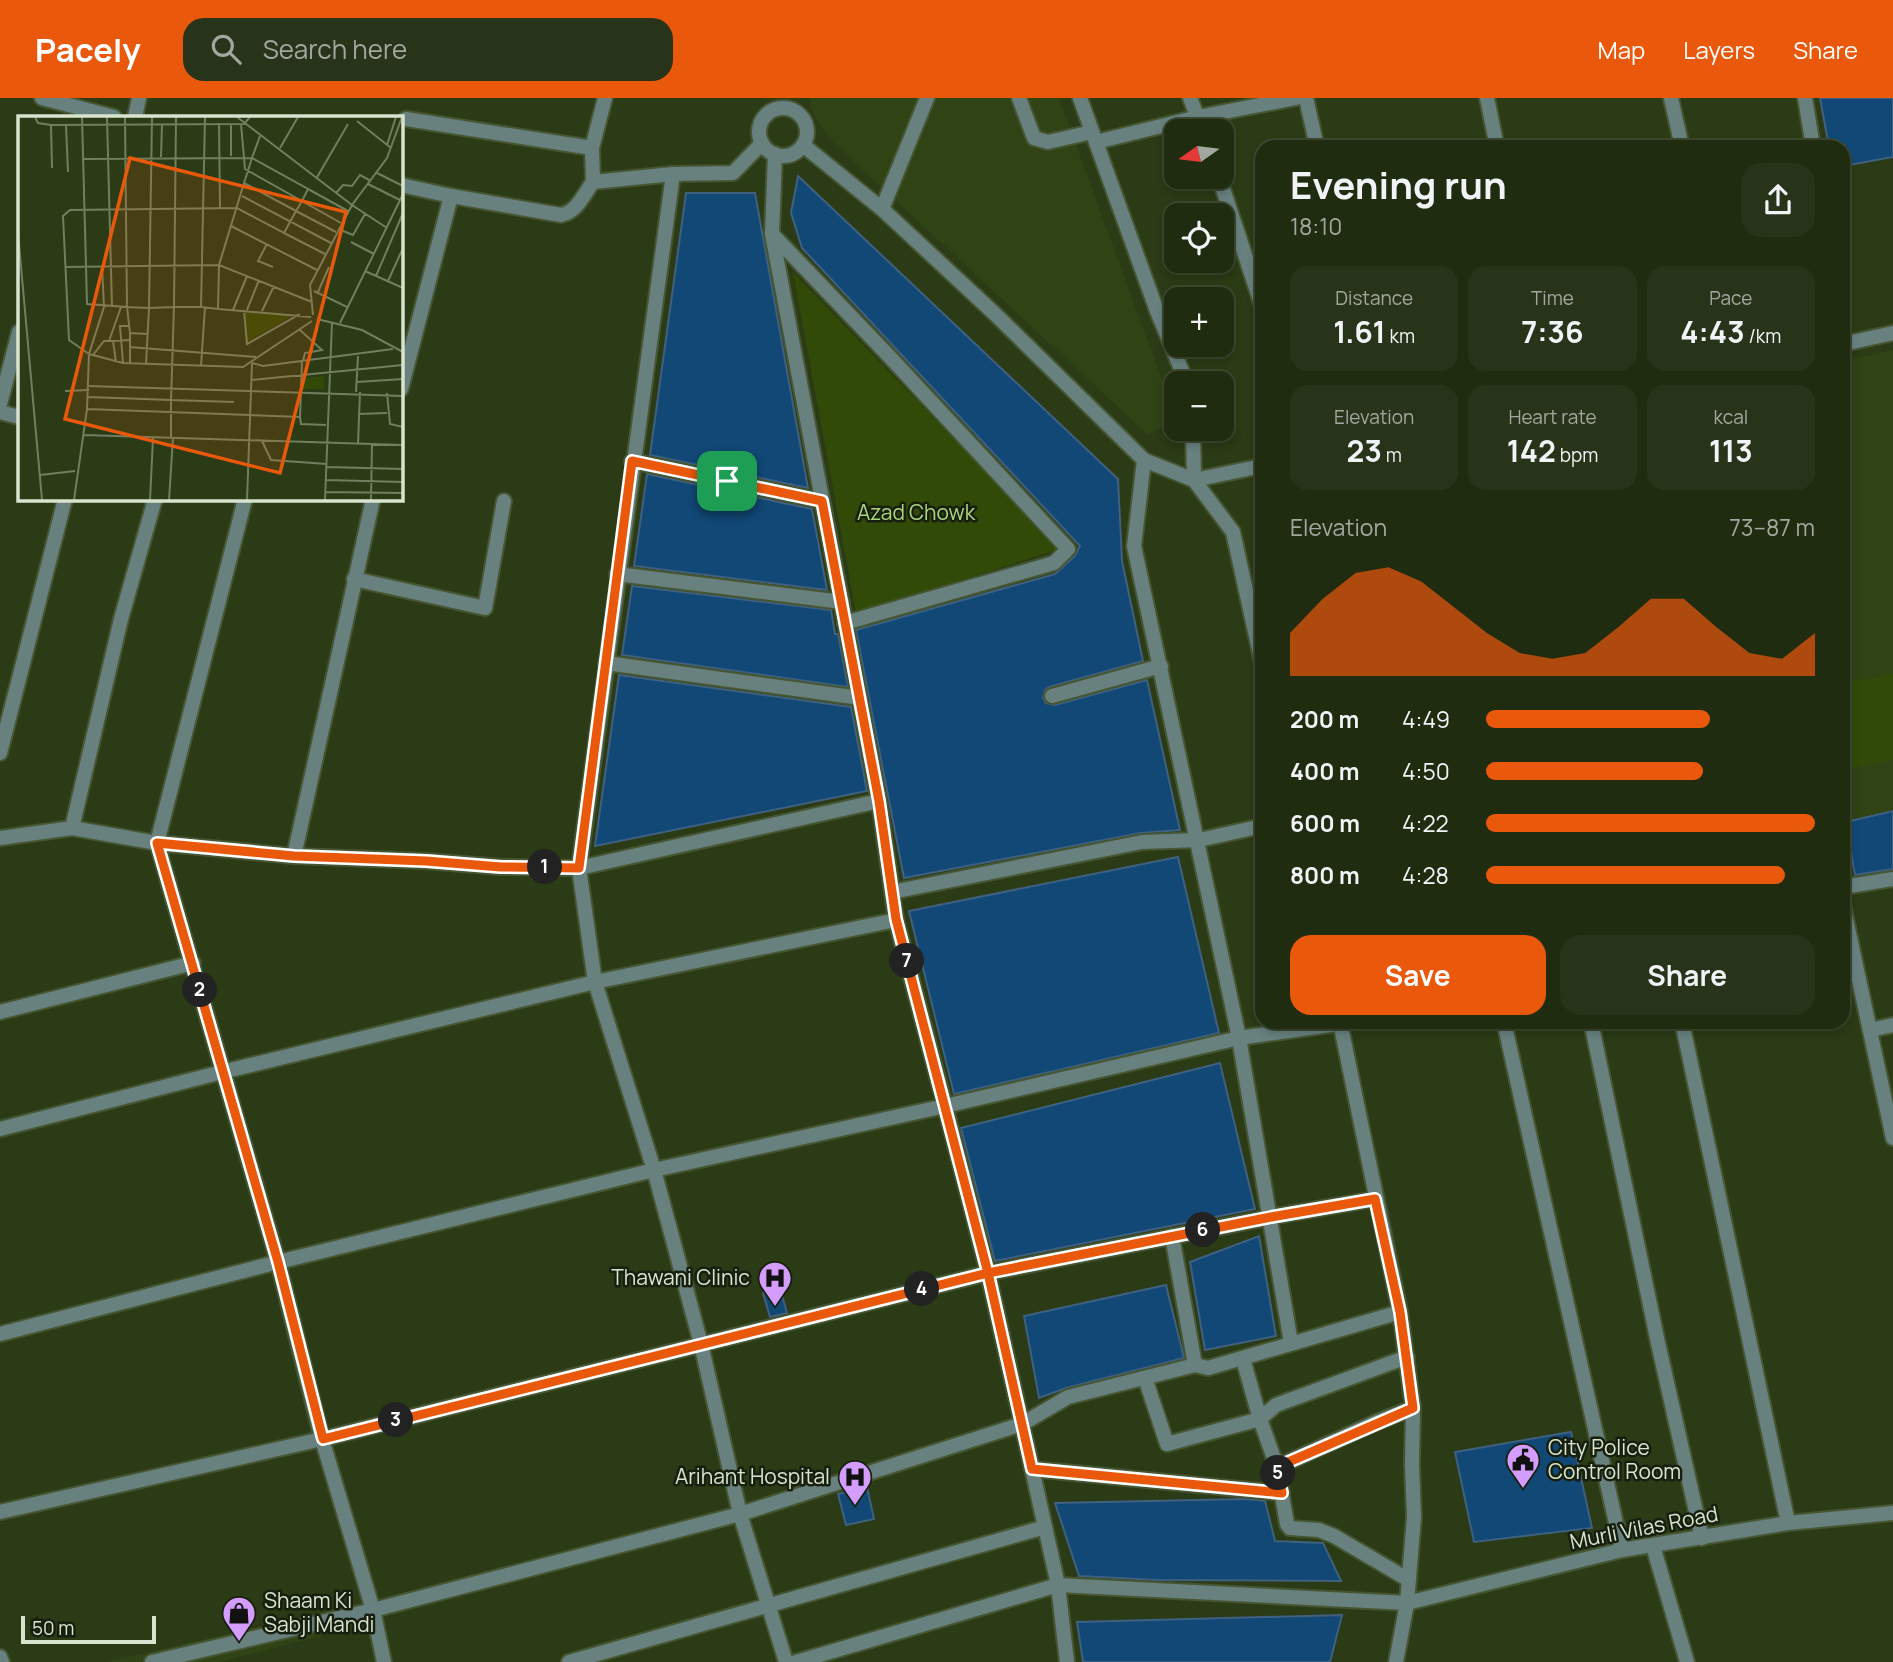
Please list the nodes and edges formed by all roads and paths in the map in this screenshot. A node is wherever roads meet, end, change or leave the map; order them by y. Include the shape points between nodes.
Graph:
1 (42, 98) edge
2 (139, 98) edge
3 (606, 98) edge
4 (927, 98) edge
5 (1019, 98) edge
6 (1080, 98) edge
7 (1190, 98) edge
8 (1296, 98) edge
9 (1306, 98) edge
10 (1486, 98) edge
11 (1671, 98) edge
12 (1805, 98) edge
13 (783, 103) edge
14 (84, 113) edge
15 (106, 116) edge
16 (135, 116) edge
17 (1198, 117) junction
18 (406, 119) dead end
19 (1094, 137) junction
20 (1315, 140) edge
21 (1495, 140) edge
22 (1680, 140) edge
23 (1812, 140) edge
24 (762, 143) junction
25 (803, 145) junction
26 (592, 148) junction
27 (775, 154) junction
28 (673, 174) junction
29 (593, 182) junction
30 (402, 185) edge
31 (1223, 189) edge
32 (451, 196) junction
33 (882, 209) junction
34 (772, 234) junction
35 (1255, 285) edge
36 (1893, 333) edge
37 (18, 336) edge
38 (1850, 342) edge
39 (1182, 371) edge
40 (402, 385) edge
41 (0, 404) edge
42 (0, 412) edge
43 (18, 417) edge
44 (1193, 441) edge
45 (1144, 460) junction
46 (632, 461) junction
47 (1255, 467) edge
48 (1194, 480) junction
49 (65, 500) edge
50 (155, 500) edge
51 (245, 500) edge
52 (373, 500) edge
53 (505, 501) dead end
54 (822, 501) junction
55 (617, 574) junction
56 (354, 579) junction
57 (842, 602) junction
58 (845, 623) junction
59 (1255, 631) edge
60 (606, 663) junction
61 (1161, 666) junction
62 (1052, 696) dead end
63 (860, 698) junction
64 (0, 753) edge
65 (879, 801) junction
66 (72, 828) junction
67 (1255, 828) edge
68 (0, 838) edge
69 (1199, 840) junction
70 (157, 843) junction
71 (294, 856) junction
72 (579, 868) junction
73 (1893, 878) edge
74 (1850, 886) edge
75 (892, 892) junction
76 (896, 919) junction
77 (1850, 937) edge
78 (193, 963) junction
79 (595, 982) junction
80 (0, 1012) edge
81 (1893, 1025) edge
82 (1302, 1029) edge
83 (1345, 1029) edge
84 (1506, 1029) edge
85 (1592, 1029) edge
86 (1683, 1029) edge
87 (1870, 1030) junction
88 (1239, 1038) junction
89 (222, 1072) junction
90 (945, 1106) junction
91 (0, 1129) edge
92 (1893, 1138) edge
93 (654, 1170) junction
94 (1375, 1199) junction
95 (1271, 1217) junction
96 (1172, 1236) junction
97 (278, 1262) junction
98 (988, 1273) junction
99 (1400, 1312) junction
100 (0, 1334) edge
101 (1292, 1343) junction
102 (701, 1344) junction
103 (1407, 1357) junction
104 (1242, 1359) junction
105 (1195, 1365) junction
106 (1145, 1378) junction
107 (1413, 1408) junction
108 (1260, 1419) junction
109 (1022, 1424) junction
110 (323, 1439) junction
111 (1277, 1467) junction
112 (1032, 1469) junction
113 (1282, 1493) junction
114 (0, 1512) edge
115 (1893, 1513) edge
116 (740, 1514) junction
117 (1787, 1523) junction
118 (1045, 1527) junction
119 (1702, 1538) junction
120 (1653, 1546) junction
121 (1622, 1550) junction
122 (1409, 1580) junction
123 (1058, 1585) junction
124 (1407, 1603) junction
125 (768, 1604) junction
126 (373, 1610) junction
127 (0, 1657) edge
128 (2, 1662) edge
129 (152, 1662) edge
130 (384, 1662) edge
131 (569, 1662) edge
132 (786, 1662) edge
133 (796, 1662) edge
134 (1067, 1662) edge
135 (1396, 1662) edge
136 (1687, 1662) edge

1 - 14 street
2 - 16 street
3 - 26 street
4 - 33 street
5 - 19 street via 1034,138 1048,142
6 - 19 street
7 - 17 street
8 - 17 street
9 - 20 street
10 - 21 street
11 - 22 street
12 - 23 street
13 - 24 street via 761,122
13 - 25 street via 802,118 807,131
14 - 15 street
17 - 19 street
18 - 26 street
19 - 39 street
24 - 27 street
24 - 28 street via 733,173
25 - 27 street via 790,154
25 - 33 street
26 - 29 street
27 - 34 street
28 - 29 street
28 - 46 street
29 - 32 street via 574,209 561,215
30 - 32 street
31 - 35 street
32 - 40 street
33 - 45 street
34 - 54 street
34 - 58 street via 1068,549 1054,563
36 - 38 street
37 - 41 street
42 - 43 street
44 - 48 street
45 - 48 street
45 - 61 street via 1134,546
46 - 54 street
46 - 55 street
47 - 48 street
48 - 59 street via 1233,532
49 - 64 street
50 - 66 street via 121,619
51 - 70 street
52 - 56 street
53 - 56 street via 485,608
54 - 57 street
55 - 57 street
55 - 60 street
56 - 71 street
57 - 58 street
58 - 63 street
60 - 63 street
60 - 72 street
61 - 62 street
61 - 69 street
63 - 65 street
65 - 72 street
65 - 75 street
66 - 68 street
66 - 70 street
67 - 69 street
69 - 75 street via 1142,842
69 - 88 street
70 - 71 street
70 - 78 street
71 - 72 street
72 - 79 street
73 - 74 street
75 - 76 street
76 - 79 street
76 - 90 street
77 - 87 street
78 - 80 street
78 - 89 street
79 - 89 street
79 - 93 street
81 - 87 street
82 - 88 street
83 - 94 street
84 - 121 street
85 - 119 street
86 - 117 street
87 - 92 street
88 - 90 street
88 - 95 street
89 - 91 street
89 - 97 street
90 - 93 street
90 - 98 street
93 - 97 street
93 - 102 street
94 - 95 street
94 - 99 street
95 - 96 street
95 - 101 street
96 - 98 street
96 - 105 street
97 - 100 street
97 - 110 street
98 - 102 street
98 - 109 street
99 - 101 street
99 - 103 street
101 - 104 street
102 - 110 street
102 - 116 street
103 - 107 street
103 - 108 street via 1276,1405
104 - 105 street via 1208,1368
104 - 108 street
105 - 106 street
106 - 108 street via 1167,1444
106 - 109 street via 1068,1397
107 - 111 street
107 - 122 street via 1415,1517
108 - 111 street
109 - 112 street
109 - 116 street
110 - 114 street
110 - 126 street
111 - 113 street
112 - 113 street
112 - 118 street
113 - 122 street via 1290,1528 1334,1536
115 - 117 street, Murli Vilas Road
116 - 125 street
116 - 126 street
117 - 119 street, Murli Vilas Road
118 - 123 street
118 - 125 street
119 - 120 street, Murli Vilas Road
120 - 121 street, Murli Vilas Road
120 - 136 street
121 - 124 street, Murli Vilas Road
122 - 124 street
123 - 124 street, Murli Vilas Road
123 - 133 street, Murli Vilas Road
123 - 134 street
124 - 135 street
125 - 131 street
125 - 132 street
126 - 129 street
126 - 130 street
127 - 128 street

